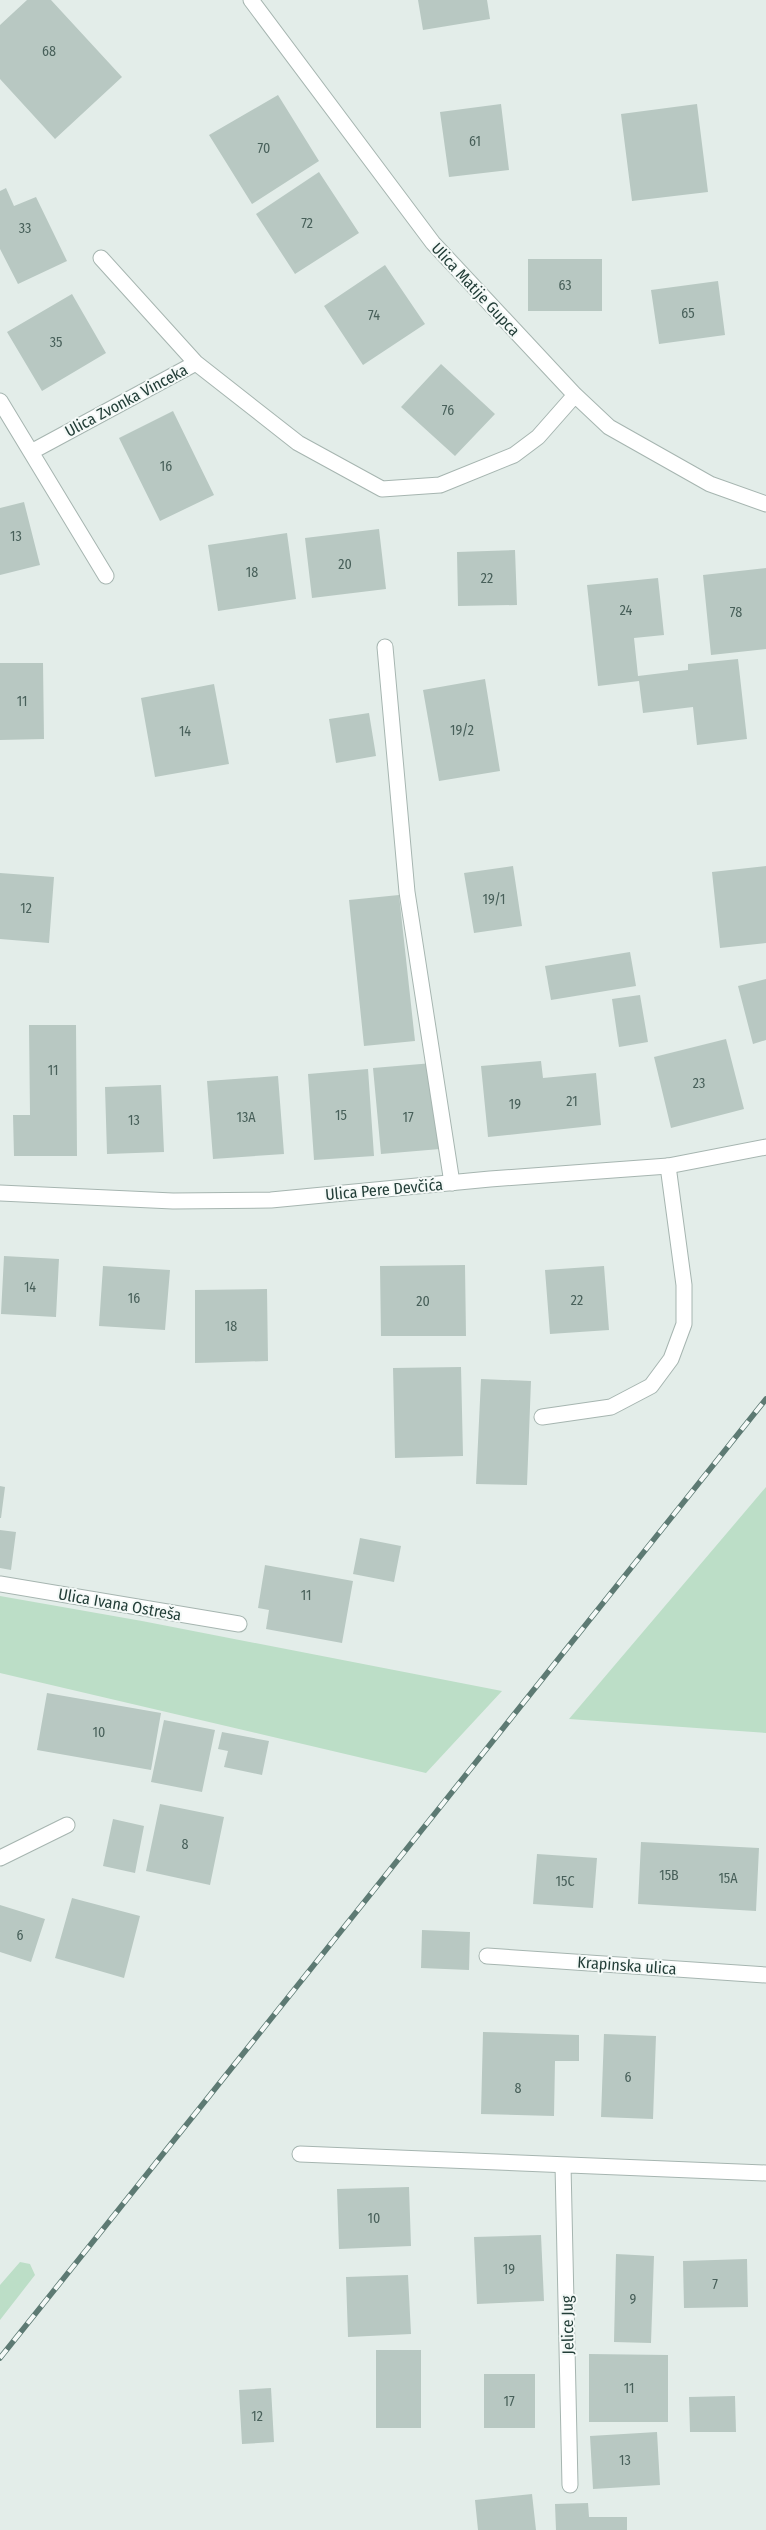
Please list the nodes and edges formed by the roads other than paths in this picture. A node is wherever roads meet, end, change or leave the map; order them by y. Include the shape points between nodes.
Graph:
1 (251, 0) edge
2 (101, 258) dead end
3 (196, 363) junction
4 (575, 395) junction
5 (0, 401) edge
6 (30, 452) junction
7 (766, 504) edge
8 (106, 576) dead end
9 (385, 647) dead end
10 (766, 1147) edge
11 (668, 1166) junction
12 (452, 1183) junction
13 (0, 1193) edge
14 (542, 1417) dead end
15 (0, 1584) edge
16 (239, 1624) dead end
17 (67, 1825) dead end
18 (0, 1858) edge
19 (487, 1956) dead end
20 (766, 1975) edge
21 (300, 2154) dead end
22 (563, 2165) junction
23 (766, 2173) edge
24 (570, 2485) dead end

1 - 4 street, Ulica Matije Gupca via 433,243
2 - 3 street
3 - 4 street, Ulica Zvonka Vinceka via 298,443 382,489 440,485 514,455 538,436
3 - 6 street, Ulica Zvonka Vinceka
4 - 7 street, Ulica Matije Gupca via 609,427 710,484
5 - 6 street
6 - 8 street
9 - 12 street via 407,892
10 - 11 street, Ulica Pere Devčića
11 - 12 street, Ulica Pere Devčića
11 - 14 street via 684,1285 684,1324 671,1359 650,1386 611,1407
12 - 13 street, Ulica Pere Devčića via 271,1200 173,1201
15 - 16 street, Ulica Ivana Ostreša
17 - 18 street
19 - 20 street, Krapinska ulica
21 - 22 street
22 - 23 street
22 - 24 street, Jelice Jug

